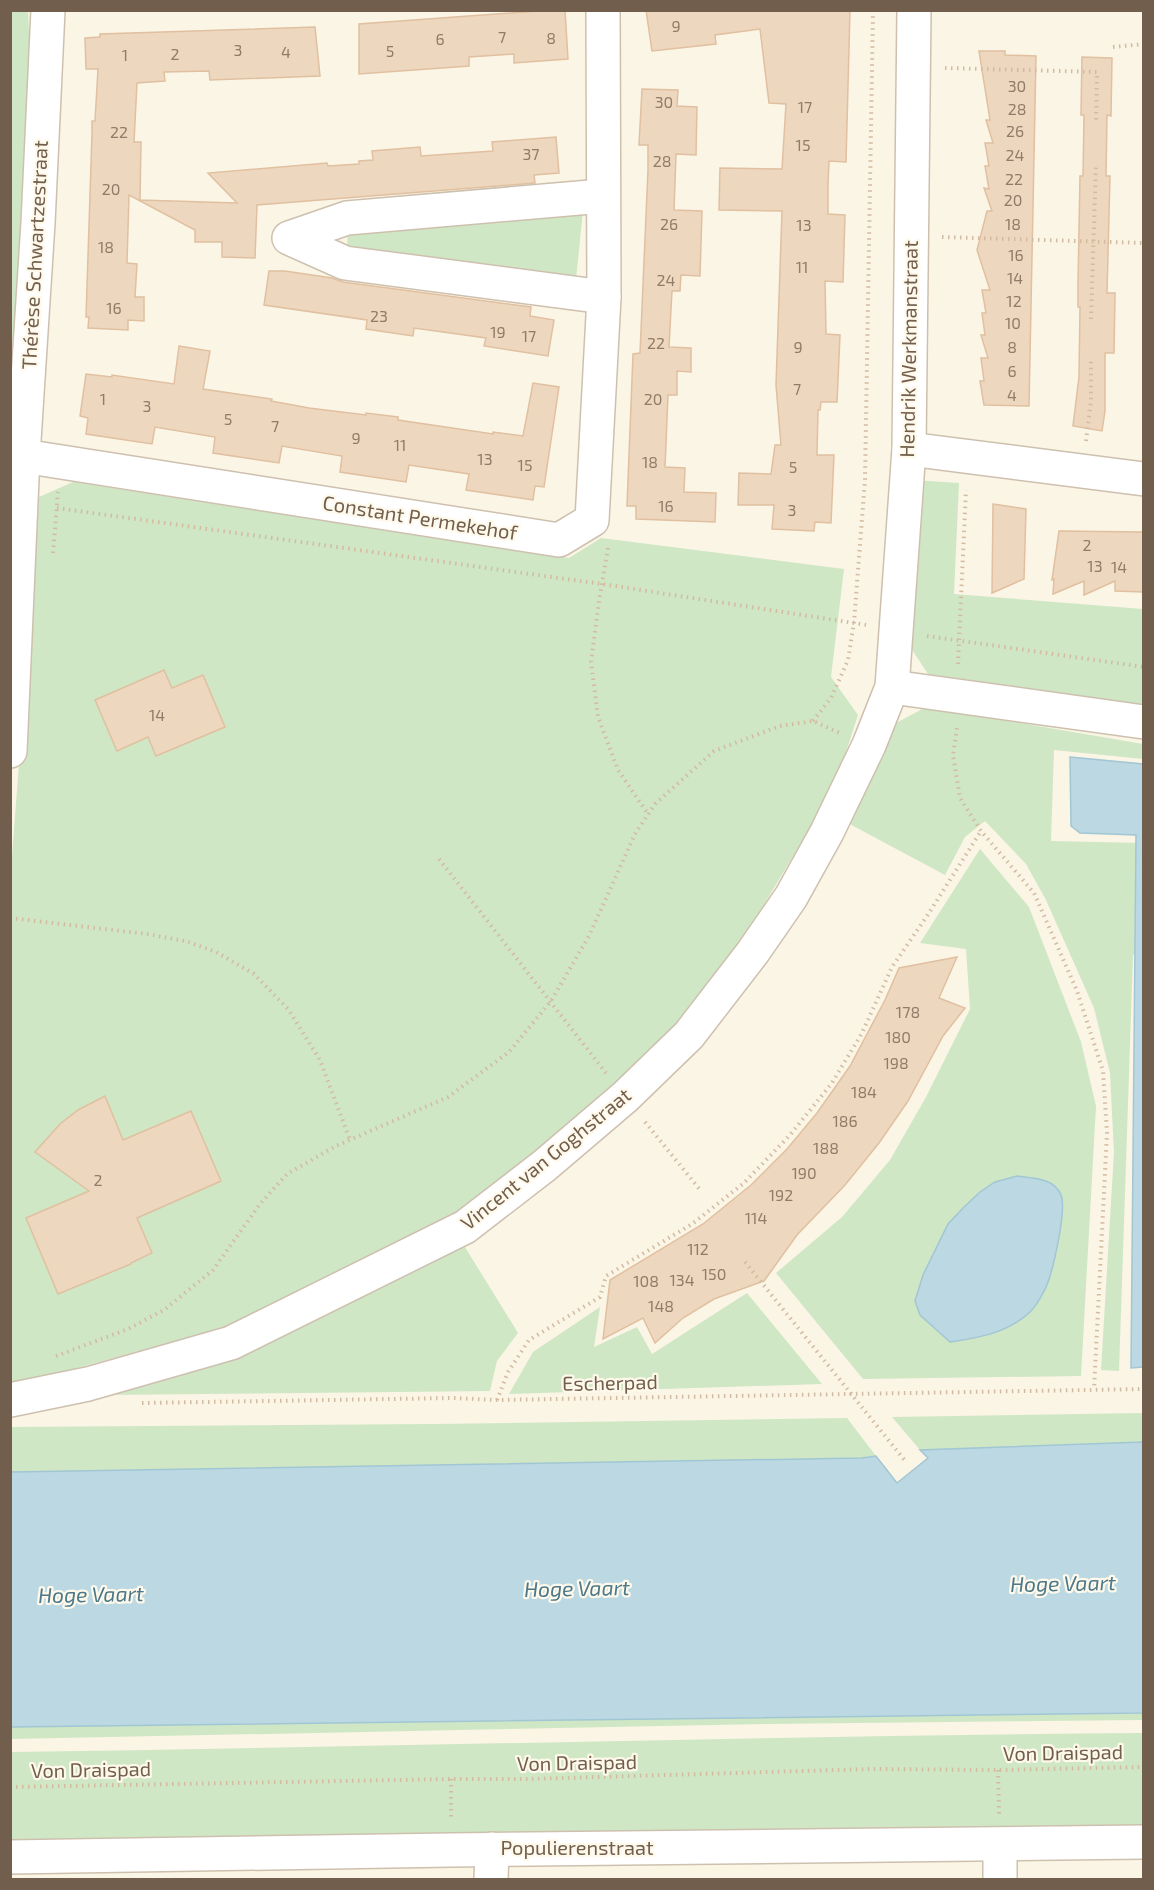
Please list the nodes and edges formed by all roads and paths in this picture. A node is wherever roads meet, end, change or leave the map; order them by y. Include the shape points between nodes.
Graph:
1 (48, 10) edge
2 (603, 10) edge
3 (873, 10) edge
4 (914, 10) edge
5 (1143, 44) edge
6 (1113, 47) dead end
7 (914, 67) junction
8 (1096, 124) dead end
9 (1096, 164) dead end
10 (602, 196) junction
11 (911, 236) junction
12 (1093, 243) junction
13 (1143, 243) edge
14 (604, 297) junction
15 (1090, 319) dead end
16 (1091, 358) dead end
17 (909, 449) junction
18 (23, 456) junction
19 (60, 462) junction
20 (1082, 471) junction
21 (1143, 479) edge
22 (966, 490) dead end
23 (57, 508) junction
24 (592, 520) junction
25 (53, 553) dead end
26 (602, 584) junction
27 (854, 622) junction
28 (902, 631) junction
29 (958, 640) junction
30 (1143, 667) edge
31 (892, 687) junction
32 (958, 696) junction
33 (813, 722) junction
34 (1143, 722) edge
35 (869, 745) junction
36 (10, 751) edge
37 (648, 814) junction
38 (981, 831) junction
39 (439, 859) dead end
40 (10, 918) edge
41 (551, 1001) junction
42 (625, 1097) junction
43 (350, 1140) junction
44 (700, 1191) dead end
45 (745, 1262) dead end
46 (53, 1357) dead end
47 (1094, 1389) junction
48 (1143, 1389) edge
49 (851, 1394) junction
50 (10, 1400) edge
51 (497, 1400) junction
52 (141, 1403) dead end
53 (906, 1462) dead end
54 (1143, 1767) edge
55 (998, 1770) junction
56 (451, 1779) junction
57 (10, 1787) edge
58 (1143, 1842) edge
59 (1000, 1845) junction
60 (451, 1850) junction
61 (10, 1857) edge
62 (492, 1864) edge
63 (1000, 1880) edge

1 - 18 street, Thérèse Schwartzestraat
2 - 10 street
3 - 27 path via 865,480
4 - 7 street, Hendrik Werkmanstraat
5 - 6 path
7 - 8 path via 1097,72
7 - 11 street, Hendrik Werkmanstraat
9 - 12 path
10 - 14 street
10 - 14 street via 347,218 289,238 345,263
11 - 12 path
11 - 17 street, Hendrik Werkmanstraat
12 - 13 path
12 - 15 path
14 - 24 street
16 - 20 path via 1091,400
17 - 20 street
17 - 28 street, Hendrik Werkmanstraat
18 - 19 street, Constant Permekehof
18 - 36 street, Thérèse Schwartzestraat
19 - 23 path
19 - 24 street, Constant Permekehof via 559,540
20 - 21 street
22 - 29 path
23 - 25 path
23 - 26 path
24 - 26 path via 613,527
26 - 27 path
26 - 37 path via 591,662 598,717 618,770
27 - 28 path
27 - 33 path via 848,660 831,698
28 - 29 path
28 - 31 street, Hendrik Werkmanstraat
29 - 30 path
29 - 32 path
31 - 32 street
31 - 35 street, Vincent van Goghstraat
32 - 34 street
32 - 38 path via 960,708 953,755 956,777 960,798
33 - 35 path
33 - 37 path via 780,726 714,751
35 - 42 street, Vincent van Goghstraat via 791,897 753,952 689,1035
37 - 41 path via 589,936
38 - 47 path via 1034,893 1077,990 1103,1071 1107,1134
38 - 51 path via 892,967 862,1033 832,1083 790,1135 744,1183 692,1224 606,1276 600,1297 529,1340 508,1372
39 - 41 path
40 - 43 path via 185,941 216,952 254,974 288,1009 320,1060
41 - 42 path
41 - 43 path via 509,1052 448,1097
42 - 44 path
42 - 50 street, Vincent van Goghstraat via 465,1227 231,1343 88,1384
43 - 46 path via 287,1174 260,1204 213,1270 164,1310 128,1329
45 - 49 path
47 - 48 path, Escherpad
47 - 49 path, Escherpad
49 - 51 path, Escherpad
49 - 53 path
51 - 52 path, Escherpad
54 - 55 path, Von Draispad
55 - 56 path, Von Draispad via 859,1769
55 - 59 path
56 - 57 path, Von Draispad
56 - 60 path
58 - 59 street, Populierenstraat
59 - 62 street, Populierenstraat
59 - 63 street
60 - 61 street, Populierenstraat
60 - 62 street, Populierenstraat

